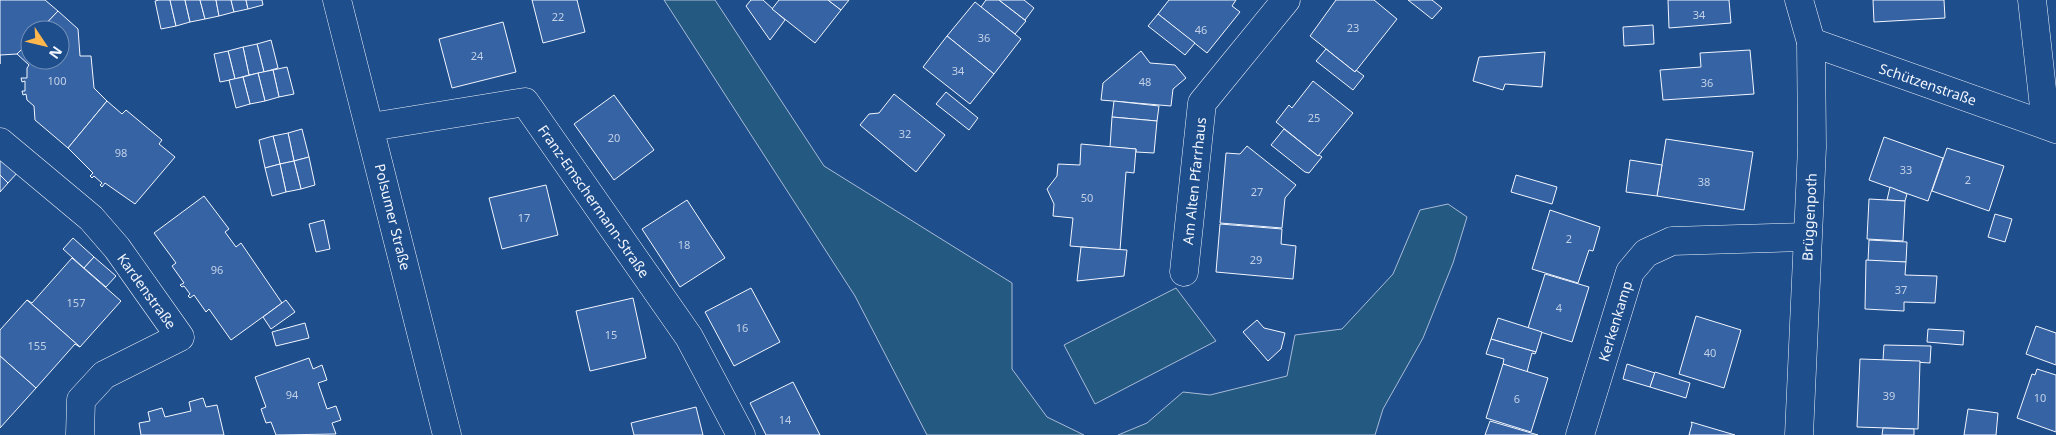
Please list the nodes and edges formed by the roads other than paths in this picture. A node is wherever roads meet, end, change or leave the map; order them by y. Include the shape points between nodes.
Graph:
1 (337, 0) edge
2 (1286, 0) edge
3 (1799, 0) edge
4 (2032, 0) edge
5 (1811, 42) junction
6 (2051, 127) edge
7 (370, 128) junction
8 (0, 142) edge
9 (1807, 237) junction
10 (1184, 272) dead end
11 (80, 435) edge
12 (447, 435) edge
13 (741, 435) edge
14 (1580, 435) edge
15 (1799, 435) edge

1 - 7 street, Polsumer Straße
2 - 10 street, Am Alten Pfarrhaus via 1202,103
3 - 5 street, Brüggenpoth
4 - 6 street, Schützenstraße
5 - 6 street, Schützenstraße
5 - 9 street, Brüggenpoth via 1812,147
7 - 12 street, Polsumer Straße
7 - 13 street, Franz-Emschermann-Straße via 525,102 689,337
8 - 11 street, Kardenstraße via 91,218 117,248 180,337 104,376 81,400
9 - 14 street, Kerkenkamp via 1672,241 1646,253 1630,272
9 - 15 street, Brüggenpoth

